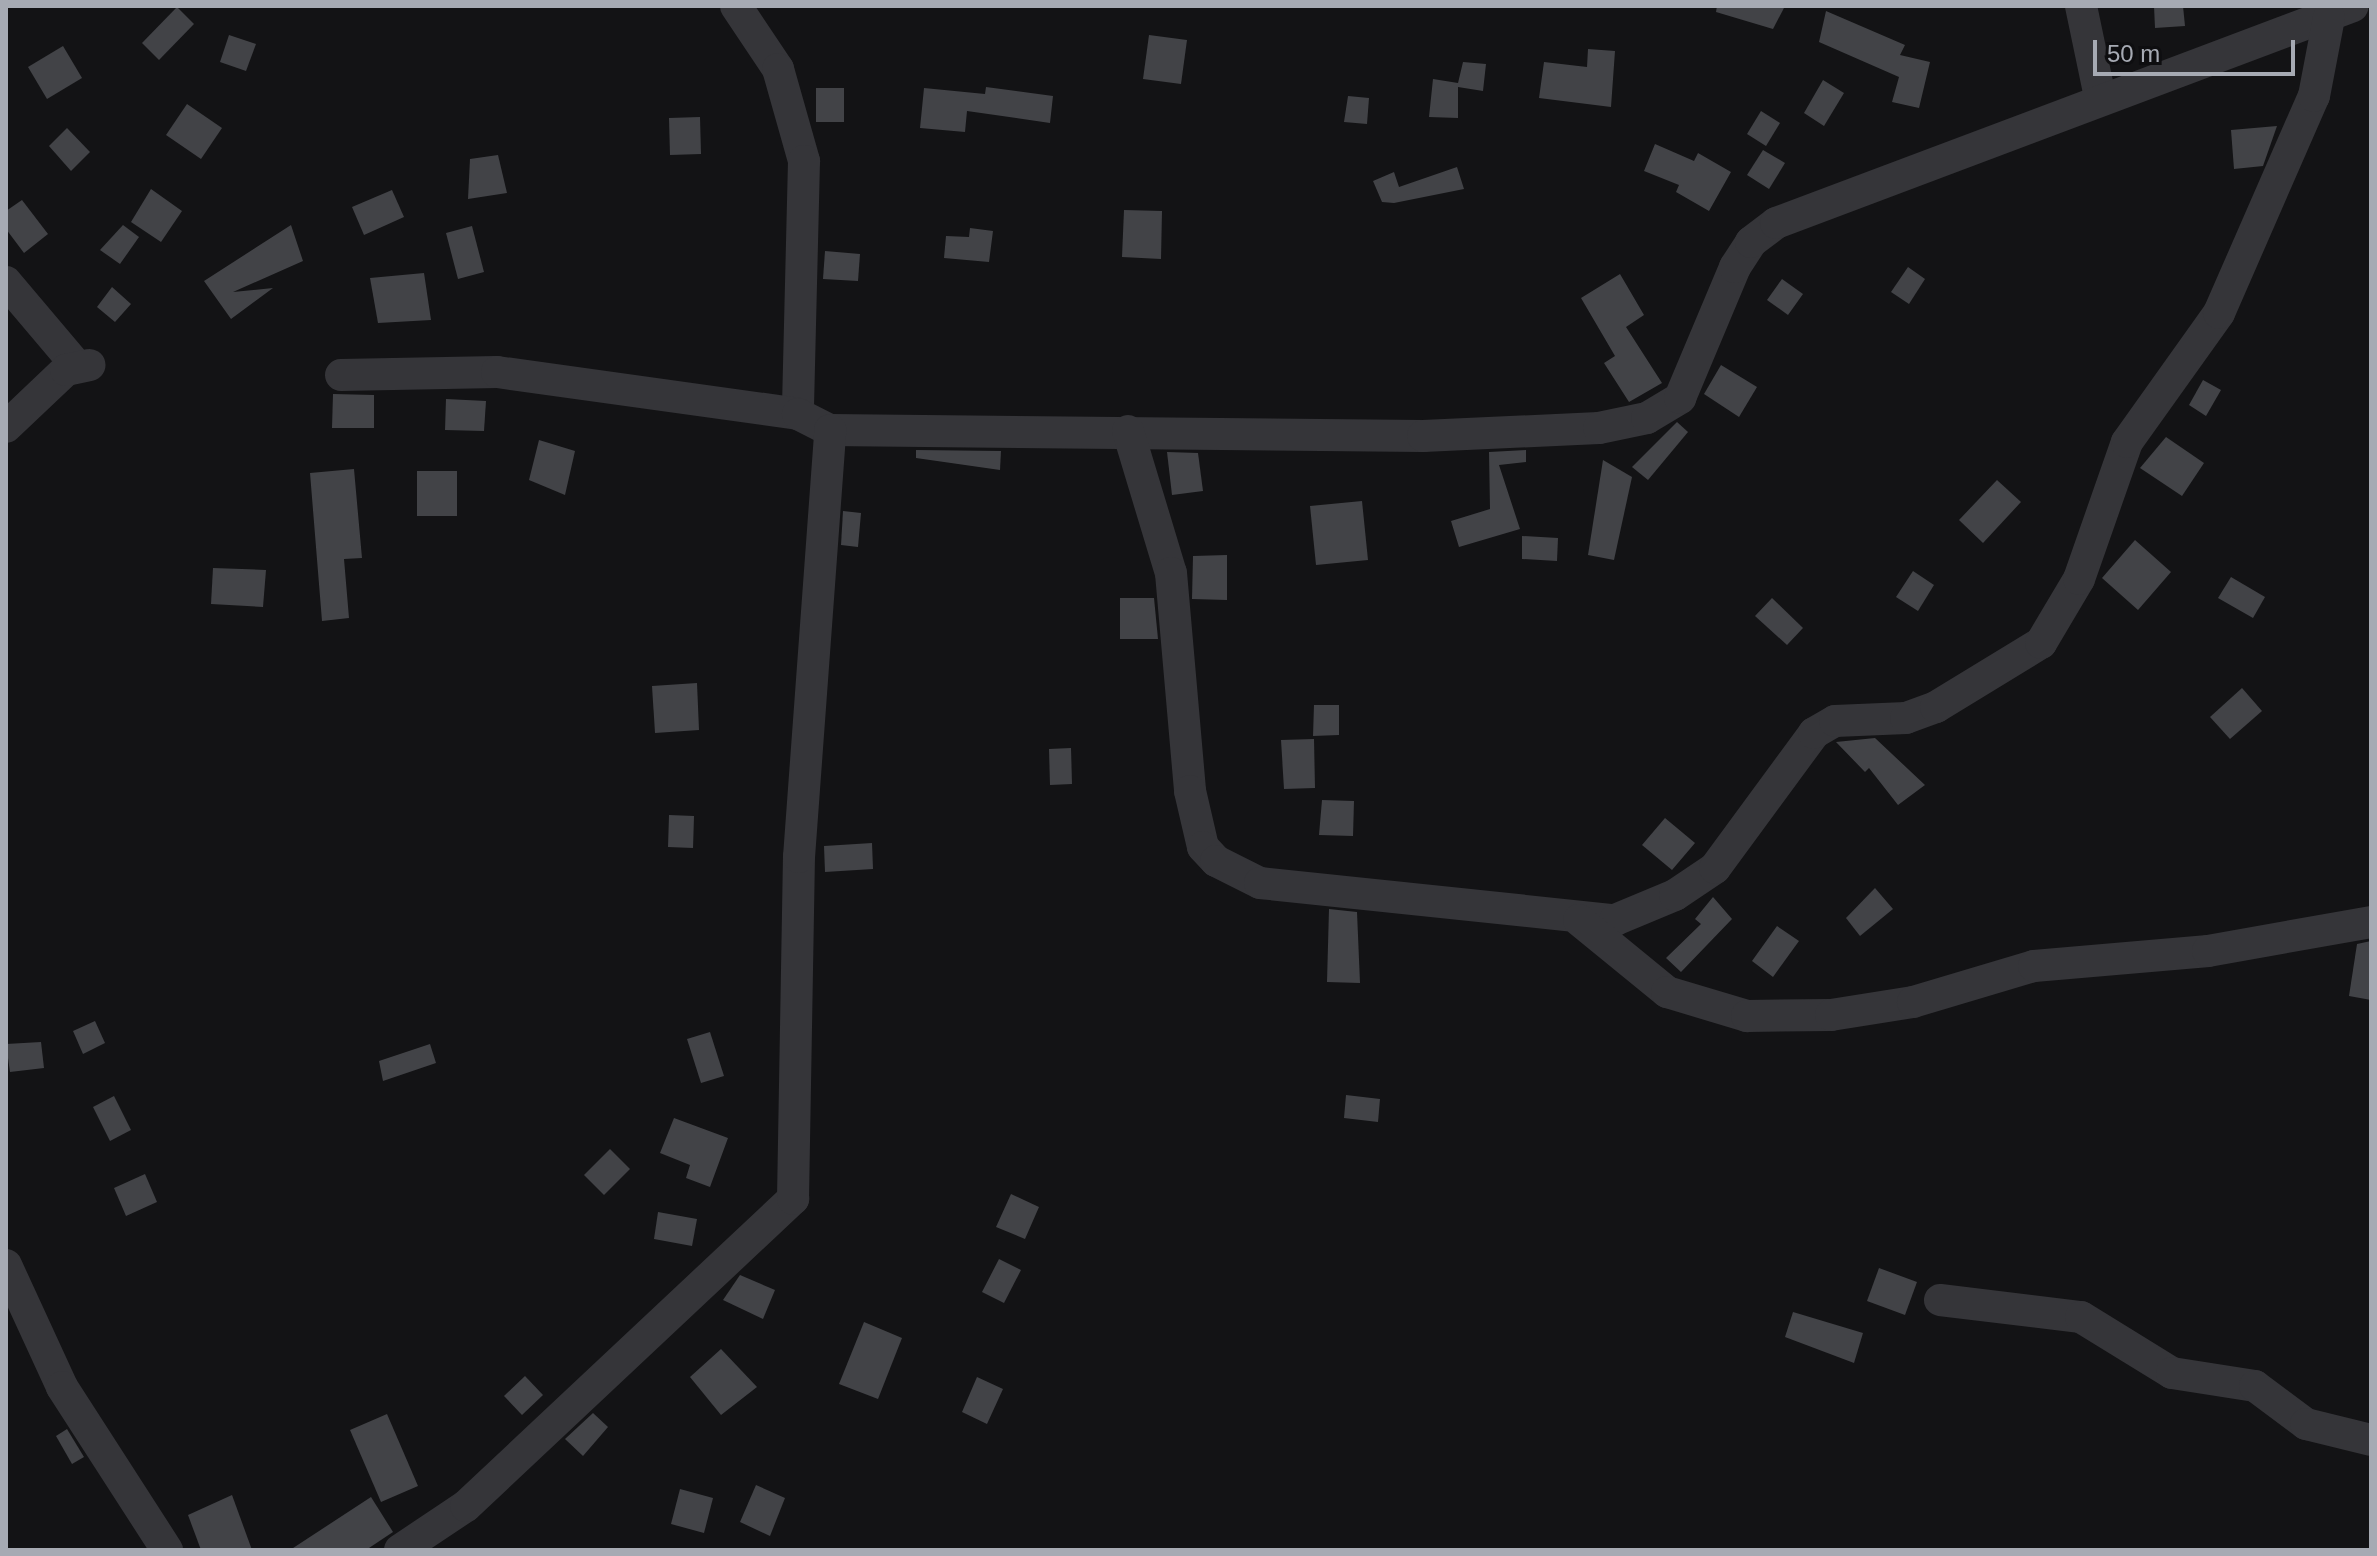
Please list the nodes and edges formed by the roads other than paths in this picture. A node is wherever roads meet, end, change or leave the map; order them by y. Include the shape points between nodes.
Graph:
1 (736, 6) edge
2 (2081, 6) edge
3 (2341, 12) edge
4 (2100, 97) junction
5 (6, 282) edge
6 (341, 375) dead end
7 (798, 414) junction
8 (6, 427) edge
9 (830, 430) junction
10 (1128, 431) junction
11 (1579, 920) junction
12 (2371, 922) edge
13 (6, 1265) edge
14 (1940, 1300) dead end
15 (2371, 1440) edge
16 (167, 1550) edge
17 (400, 1550) edge

1 - 7 street via 778,69 804,161
2 - 4 street
3 - 4 street
3 - 11 street via 2314,96 2219,313 2127,442 2079,579 2041,643 1936,707 1906,718 1835,721 1814,733 1715,868 1675,895 1615,920
4 - 10 street via 1776,223 1751,242 1735,267 1680,398 1647,418 1599,428 1423,436
5 - 8 street via 83,365
6 - 7 street via 497,372
7 - 9 street
9 - 10 street
9 - 17 street via 799,857 793,1199 466,1506
10 - 11 street via 1171,573 1190,791 1203,847 1216,861 1260,883
11 - 12 street via 1667,992 1747,1016 1845,1013 1913,1002 2034,966 2208,951
13 - 16 street via 62,1387
14 - 15 street via 2081,1317 2172,1373 2255,1386 2306,1424

